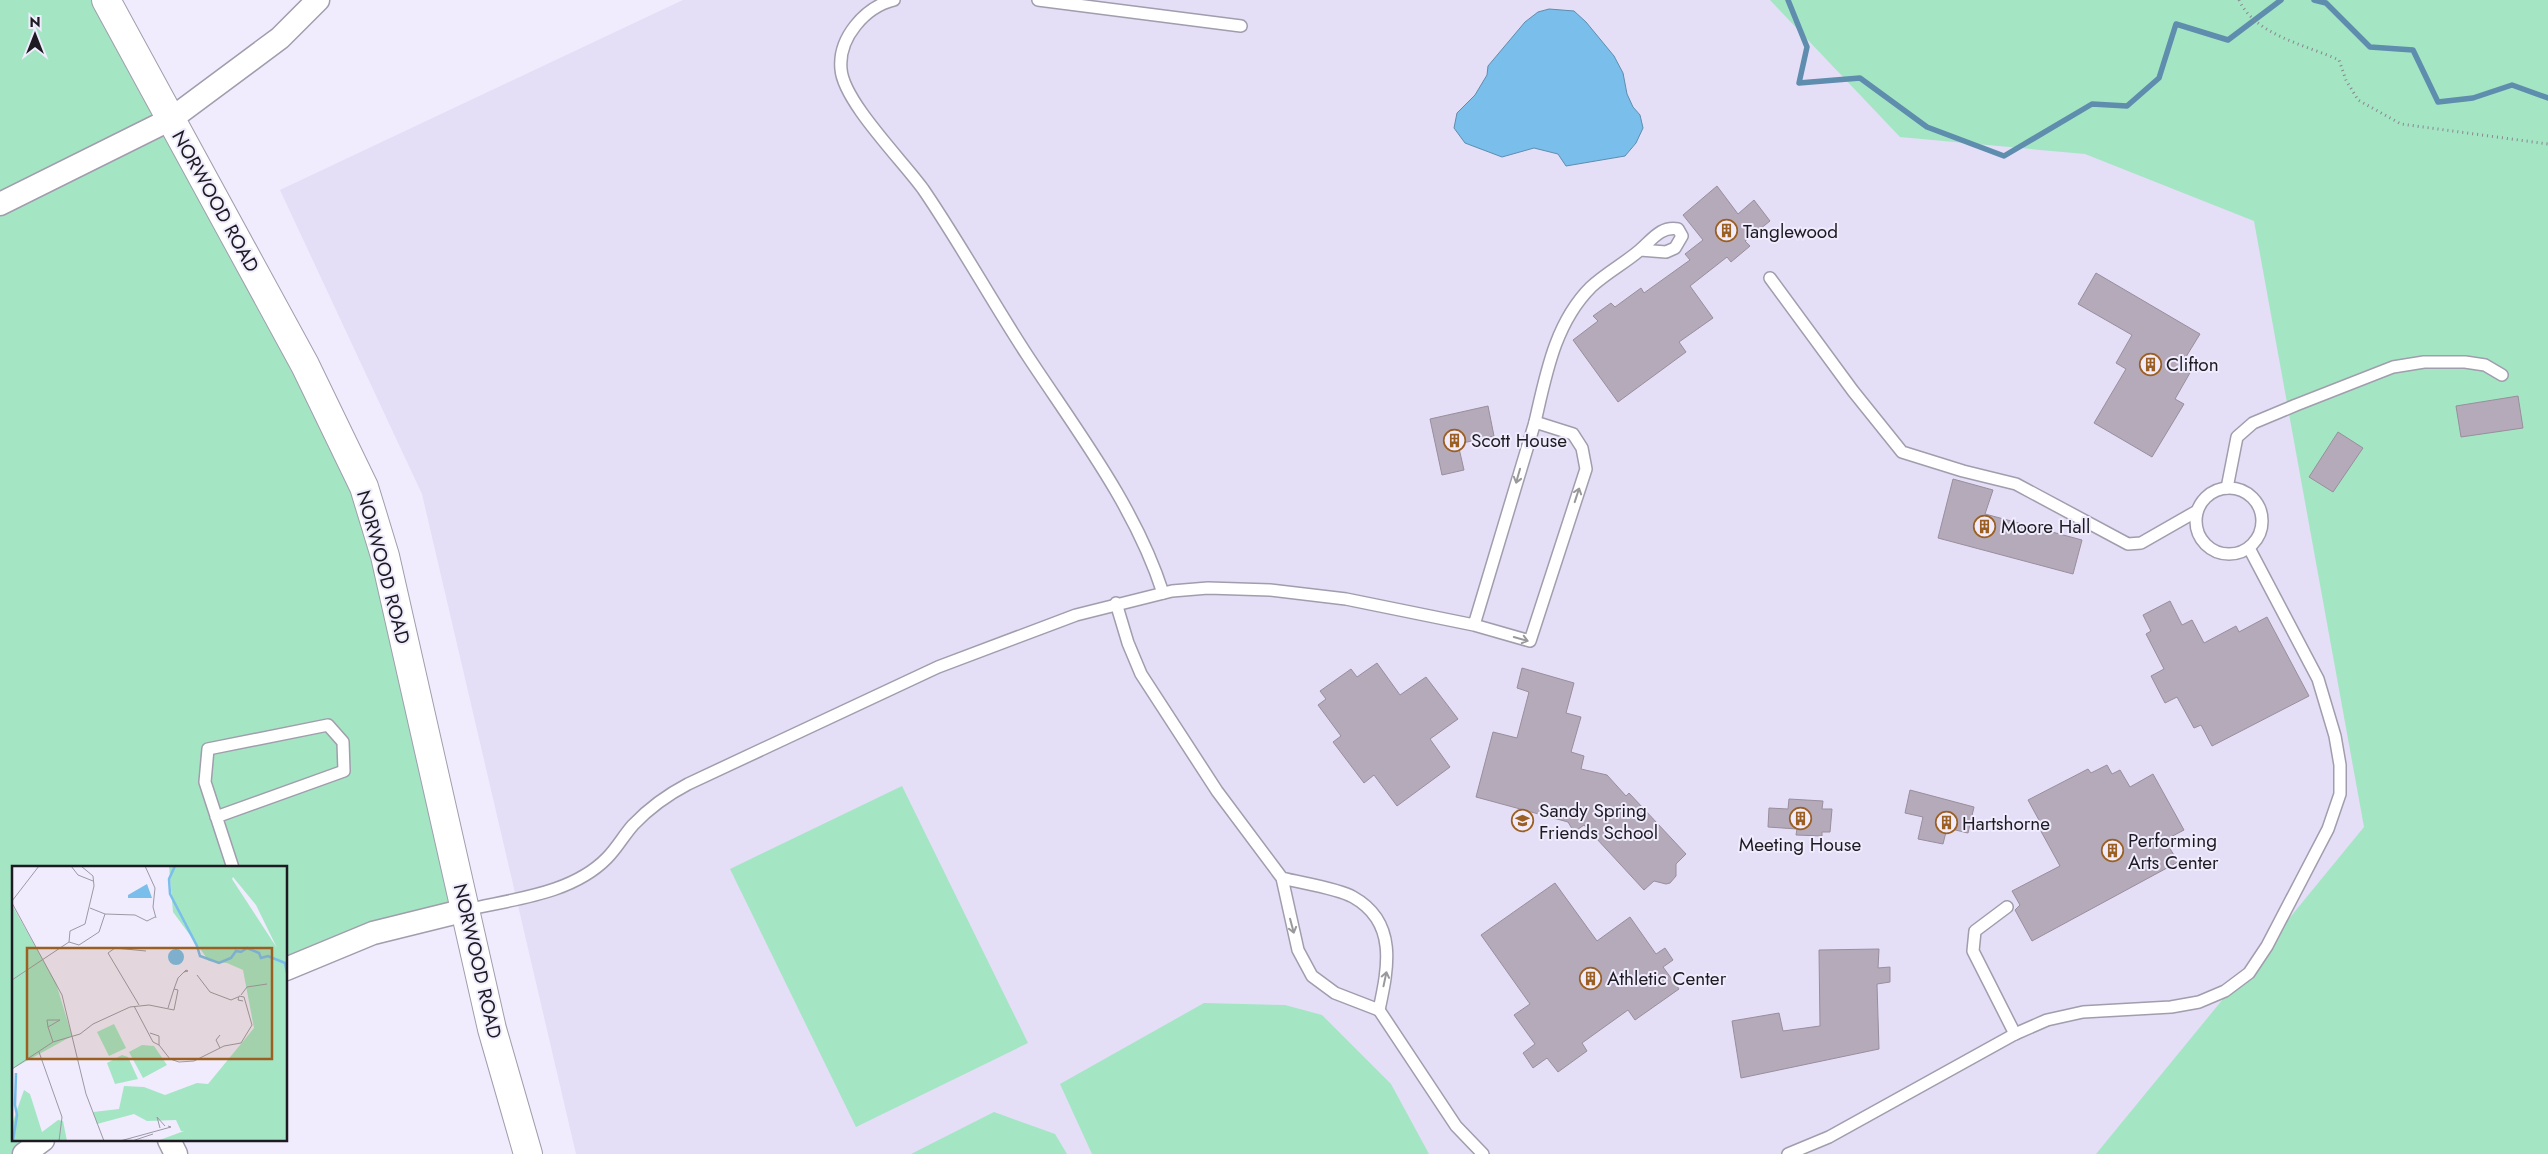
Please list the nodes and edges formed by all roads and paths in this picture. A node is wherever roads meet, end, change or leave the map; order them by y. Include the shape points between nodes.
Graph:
1 (106, 0) edge
2 (318, 0) edge
3 (894, 0) edge
4 (1038, 0) edge
5 (2239, 0) edge
6 (1241, 26) dead end
7 (171, 119) junction
8 (2548, 144) edge
9 (0, 204) edge
10 (1640, 250) dead end
11 (1770, 278) dead end
12 (2502, 374) dead end
13 (1535, 422) junction
14 (2227, 488) junction
15 (2197, 511) junction
16 (2250, 548) junction
17 (1163, 593) junction
18 (1116, 603) junction
19 (1474, 625) junction
20 (216, 817) junction
21 (232, 866) edge
22 (1282, 878) junction
23 (2007, 907) dead end
24 (466, 910) junction
25 (288, 968) edge
26 (1379, 1010) junction
27 (2015, 1034) junction
28 (40, 1142) edge
29 (170, 1142) edge
30 (24, 1154) edge
31 (176, 1154) edge
32 (528, 1154) edge
33 (1483, 1154) edge
34 (1788, 1154) edge

1 - 7 main road, NORWOOD ROAD
2 - 7 street via 280,38
3 - 17 lane via 884,3 859,21 842,46 840,69 847,90 913,176 958,242 1122,502 1152,559
4 - 6 lane
5 - 8 path via 2245,11 2265,28 2339,60 2358,100 2401,124
7 - 9 street
7 - 24 main road, NORWOOD ROAD via 305,365 364,487 385,556
10 - 13 lane via 1592,286 1572,308 1557,339
11 - 15 lane via 1902,452 1963,472 2016,484 2128,544 2141,543
12 - 14 lane via 2485,365 2424,362 2393,367 2344,386 2253,424 2237,438
13 -> 19 lane
19 -> 13 lane via 1530,641 1586,469 1582,448 1573,434
14 - 15 lane via 2208,496
14 - 16 lane via 2246,492 2260,508 2262,531
15 - 16 lane via 2196,527 2209,548 2227,555 2239,554
16 - 27 lane via 2318,679 2335,736 2340,794 2328,829 2267,946 2249,973 2225,991 2200,1002 2171,1007 2083,1012 2048,1020
17 - 18 lane
17 - 19 lane via 1208,588 1270,590 1346,599
18 - 22 lane via 1141,674 1217,791
18 - 24 lane via 938,667 688,784 660,800 607,858 584,876 557,889
20 - 20 lane via 344,771 343,742 328,725 208,749 205,782
20 - 21 lane
22 -> 26 lane via 1298,950 1312,976 1335,992
26 -> 22 lane via 1387,969 1384,930 1372,911 1352,896
23 - 27 lane via 1975,932 1973,951
24 - 25 street via 373,933
24 - 32 main road, NORWOOD ROAD via 492,1029
26 - 33 lane via 1456,1126
27 - 34 lane via 1829,1137
28 - 30 street
29 - 31 street

